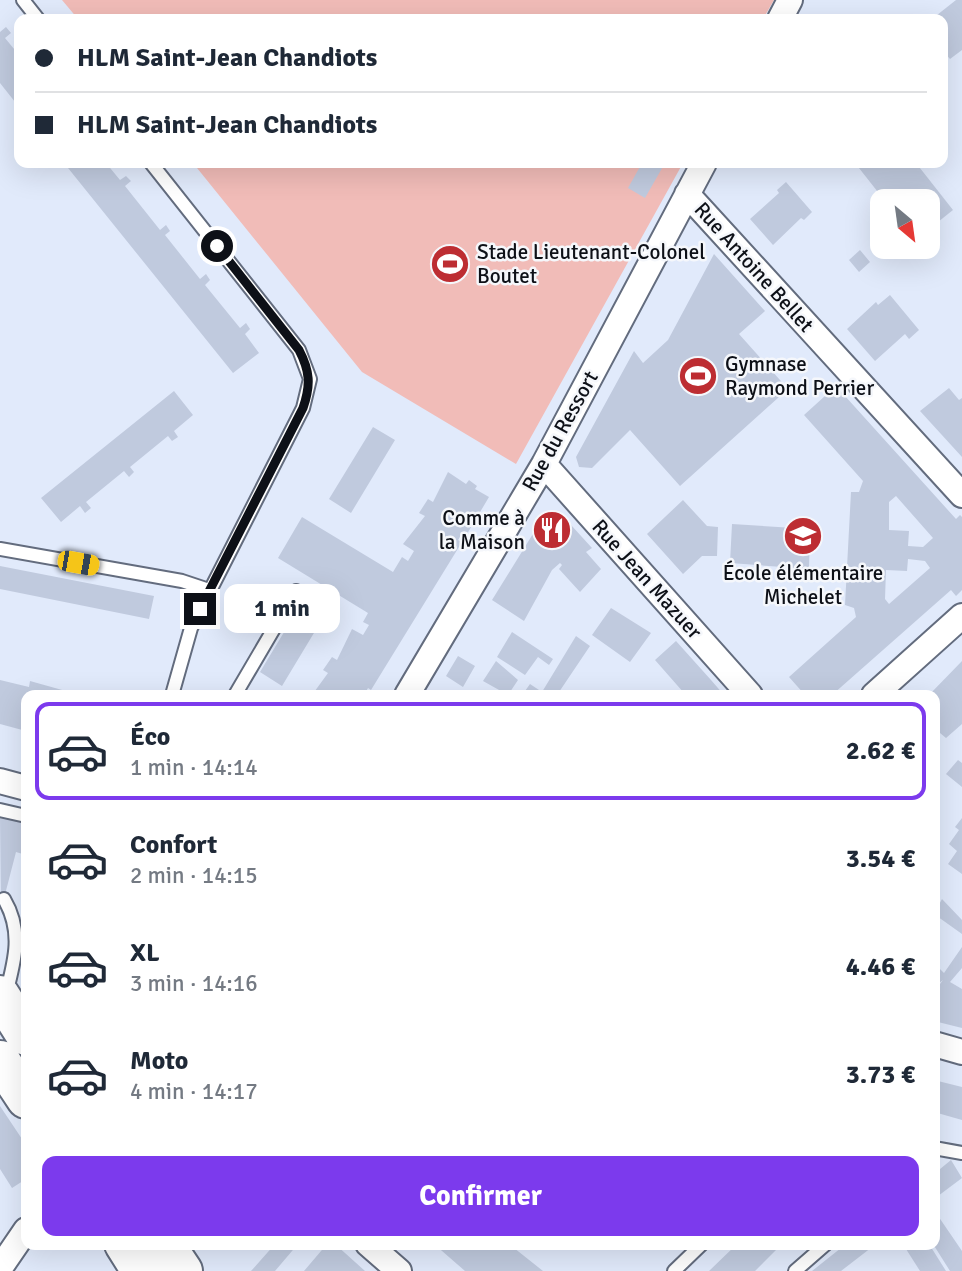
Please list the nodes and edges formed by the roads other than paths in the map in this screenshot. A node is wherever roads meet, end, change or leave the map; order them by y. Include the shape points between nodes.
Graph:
1 (23, 0) edge
2 (34, 14) edge
3 (155, 168) edge
4 (701, 168) edge
5 (687, 194) junction
6 (544, 464) junction
7 (962, 495) edge
8 (0, 549) edge
9 (209, 590) junction
10 (296, 591) dead end
11 (962, 616) edge
12 (173, 690) edge
13 (238, 690) edge
14 (410, 690) edge
15 (746, 690) edge
16 (880, 690) edge
17 (0, 781) edge
18 (21, 787) edge
19 (0, 810) edge
20 (21, 815) edge
21 (4, 899) dead end
22 (2, 998) edge
23 (21, 1028) edge
24 (940, 1046) edge
25 (962, 1052) edge
26 (0, 1060) edge
27 (21, 1092) edge
28 (940, 1149) edge
29 (962, 1153) edge
30 (21, 1238) edge
31 (169, 1250) edge
32 (375, 1250) edge
33 (696, 1250) edge
34 (819, 1250) edge
35 (0, 1268) edge
36 (183, 1271) edge
37 (399, 1271) edge
38 (674, 1271) edge
39 (795, 1271) edge

1 - 2 lane
3 - 9 lane via 299,350 310,379 303,408
4 - 5 street, Rue du Ressort
5 - 6 street, Rue du Ressort
5 - 7 street, Rue Antoine Bellet
6 - 14 street, Rue du Ressort
6 - 15 street, Rue Jean Mazuer
8 - 9 lane via 182,581
9 - 12 lane via 191,628
10 - 13 lane
11 - 16 street
17 - 18 street
19 - 20 lane
21 - 22 lane via 17,937
22 - 23 main road
24 - 25 street
26 - 27 main road
28 - 29 lane
30 - 35 street
31 - 36 main road
32 - 37 street
33 - 38 lane
34 - 39 lane

